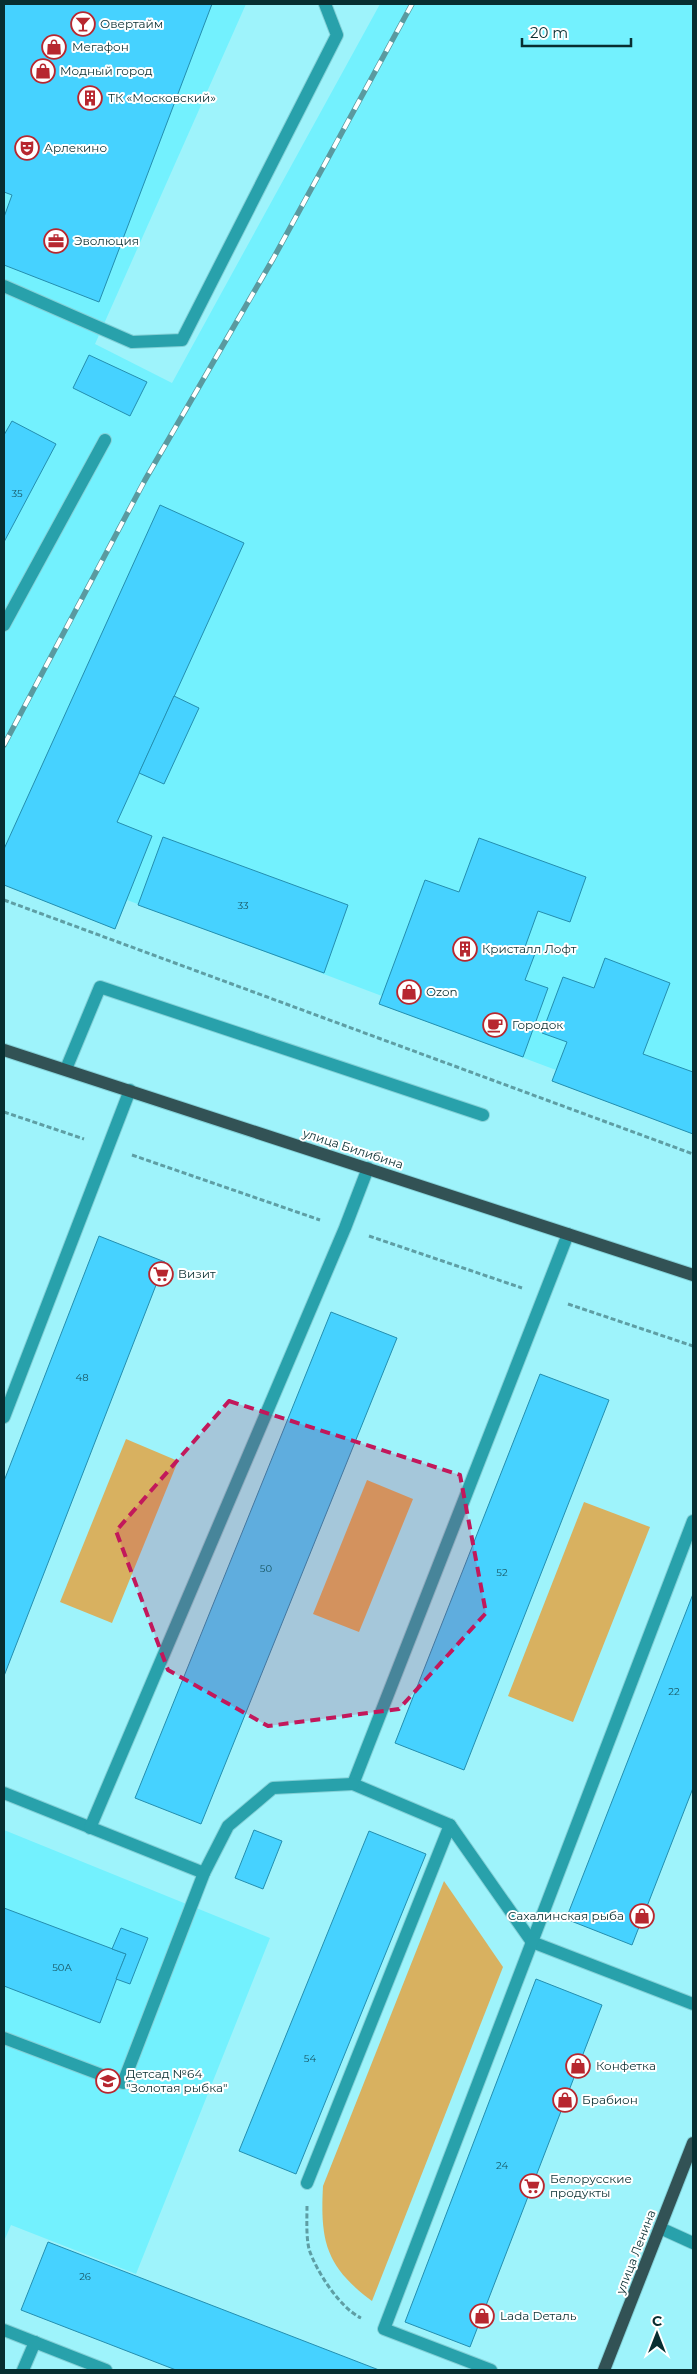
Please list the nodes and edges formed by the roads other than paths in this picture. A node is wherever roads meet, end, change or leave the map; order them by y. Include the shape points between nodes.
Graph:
1 (325, 4) edge
2 (4, 286) edge
3 (105, 440) dead end
4 (4, 625) edge
5 (4, 1050) edge
6 (66, 1069) junction
7 (130, 1090) junction
8 (483, 1115) dead end
9 (368, 1168) junction
10 (568, 1234) junction
11 (693, 1275) edge
12 (4, 1417) edge
13 (693, 1521) edge
14 (353, 1784) junction
15 (4, 1793) edge
16 (450, 1824) junction
17 (90, 1828) junction
18 (204, 1873) junction
19 (532, 1942) junction
20 (693, 2004) edge
21 (4, 2038) edge
22 (693, 2143) edge
23 (307, 2183) road end
24 (660, 2228) junction
25 (693, 2242) edge
26 (4, 2330) edge
27 (35, 2342) junction
28 (24, 2370) edge
29 (106, 2370) edge
30 (491, 2370) edge
31 (604, 2370) edge

1 - 2 lane via 337,35 182,340 132,342
3 - 4 lane
5 - 6 main road, улица Билибина
6 - 7 main road, улица Билибина
6 - 8 lane via 100,987
7 - 9 main road, улица Билибина
7 - 12 lane
9 - 10 main road, улица Билибина
9 - 17 lane
10 - 11 main road, улица Билибина
10 - 14 lane
13 - 19 lane
14 - 16 lane
14 - 18 lane via 273,1788 228,1826
15 - 17 lane
16 - 19 lane
16 - 23 lane
17 - 18 lane
18 - 21 lane via 123,2083
19 - 20 lane
19 - 30 lane via 384,2329
22 - 24 main road, улица Ленина
24 - 25 lane
24 - 31 main road, улица Ленина
26 - 27 lane
27 - 28 lane
27 - 29 lane

